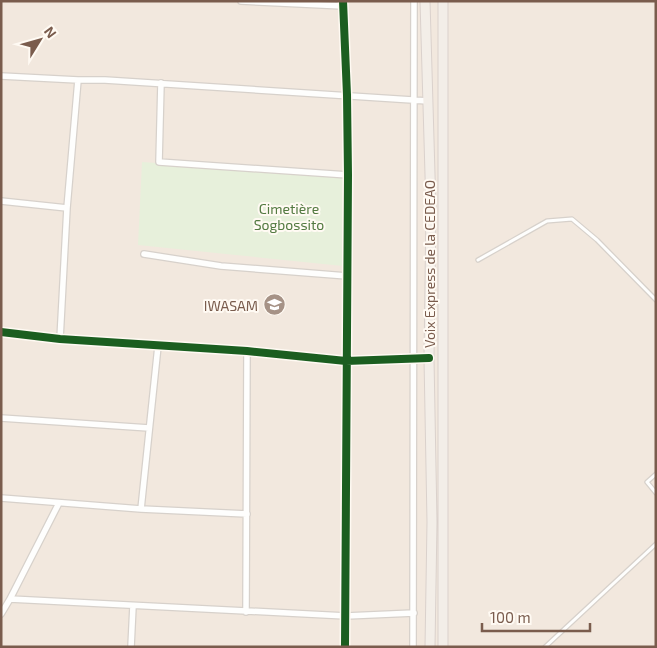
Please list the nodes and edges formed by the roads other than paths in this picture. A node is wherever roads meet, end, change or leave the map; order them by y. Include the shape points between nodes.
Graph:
1 (242, 1) edge
2 (414, 1) edge
3 (425, 1) edge
4 (444, 1) edge
5 (343, 4) edge
6 (1, 76) edge
7 (78, 80) junction
8 (161, 83) junction
9 (347, 95) junction
10 (415, 101) junction
11 (428, 101) junction
12 (348, 175) junction
13 (1, 201) edge
14 (67, 208) junction
15 (144, 254) dead end
16 (478, 260) dead end
17 (347, 276) junction
18 (430, 289) junction
19 (443, 289) junction
20 (656, 300) edge
21 (1, 332) edge
22 (60, 339) junction
23 (158, 346) junction
24 (247, 351) junction
25 (414, 358) junction
26 (429, 358) junction
27 (346, 361) junction
28 (1, 418) edge
29 (149, 428) junction
30 (656, 474) edge
31 (656, 493) edge
32 (1, 498) edge
33 (59, 503) junction
34 (141, 509) junction
35 (247, 514) junction
36 (656, 544) edge
37 (10, 599) junction
38 (133, 606) junction
39 (246, 612) junction
40 (414, 613) junction
41 (1, 614) edge
42 (346, 616) junction
43 (131, 647) edge
44 (346, 647) edge
45 (413, 647) edge
46 (430, 647) edge
47 (442, 647) edge
48 (545, 647) edge

1 - 5 street
2 - 10 street
3 - 11 main road, Voix Express de la CEDEAO
4 - 19 main road
5 - 9 street
6 - 7 street
7 - 8 street
7 - 14 street
8 - 9 street
8 - 12 street via 159,162
9 - 10 street
9 - 12 street
10 - 11 street
10 - 25 street
11 - 18 main road, Voix Express de la CEDEAO
12 - 17 street
13 - 14 street
14 - 22 street
15 - 17 street via 221,266
16 - 20 lane via 547,221 572,219
17 - 27 street
18 - 19 main road
18 - 26 main road, Voix Express de la CEDEAO
19 - 47 main road
21 - 22 street
22 - 23 street
23 - 24 street
23 - 29 street
24 - 27 street
24 - 35 street
25 - 26 street
25 - 27 street
25 - 40 street
26 - 46 main road, Voix Express de la CEDEAO
27 - 42 street
28 - 29 street
29 - 34 street
30 - 31 lane via 647,482
32 - 33 street
33 - 34 street
33 - 37 street
34 - 35 street
35 - 39 street
36 - 48 lane
37 - 38 street
37 - 41 street
38 - 39 street
38 - 43 street
39 - 42 street
40 - 42 street
40 - 45 street
42 - 44 street

